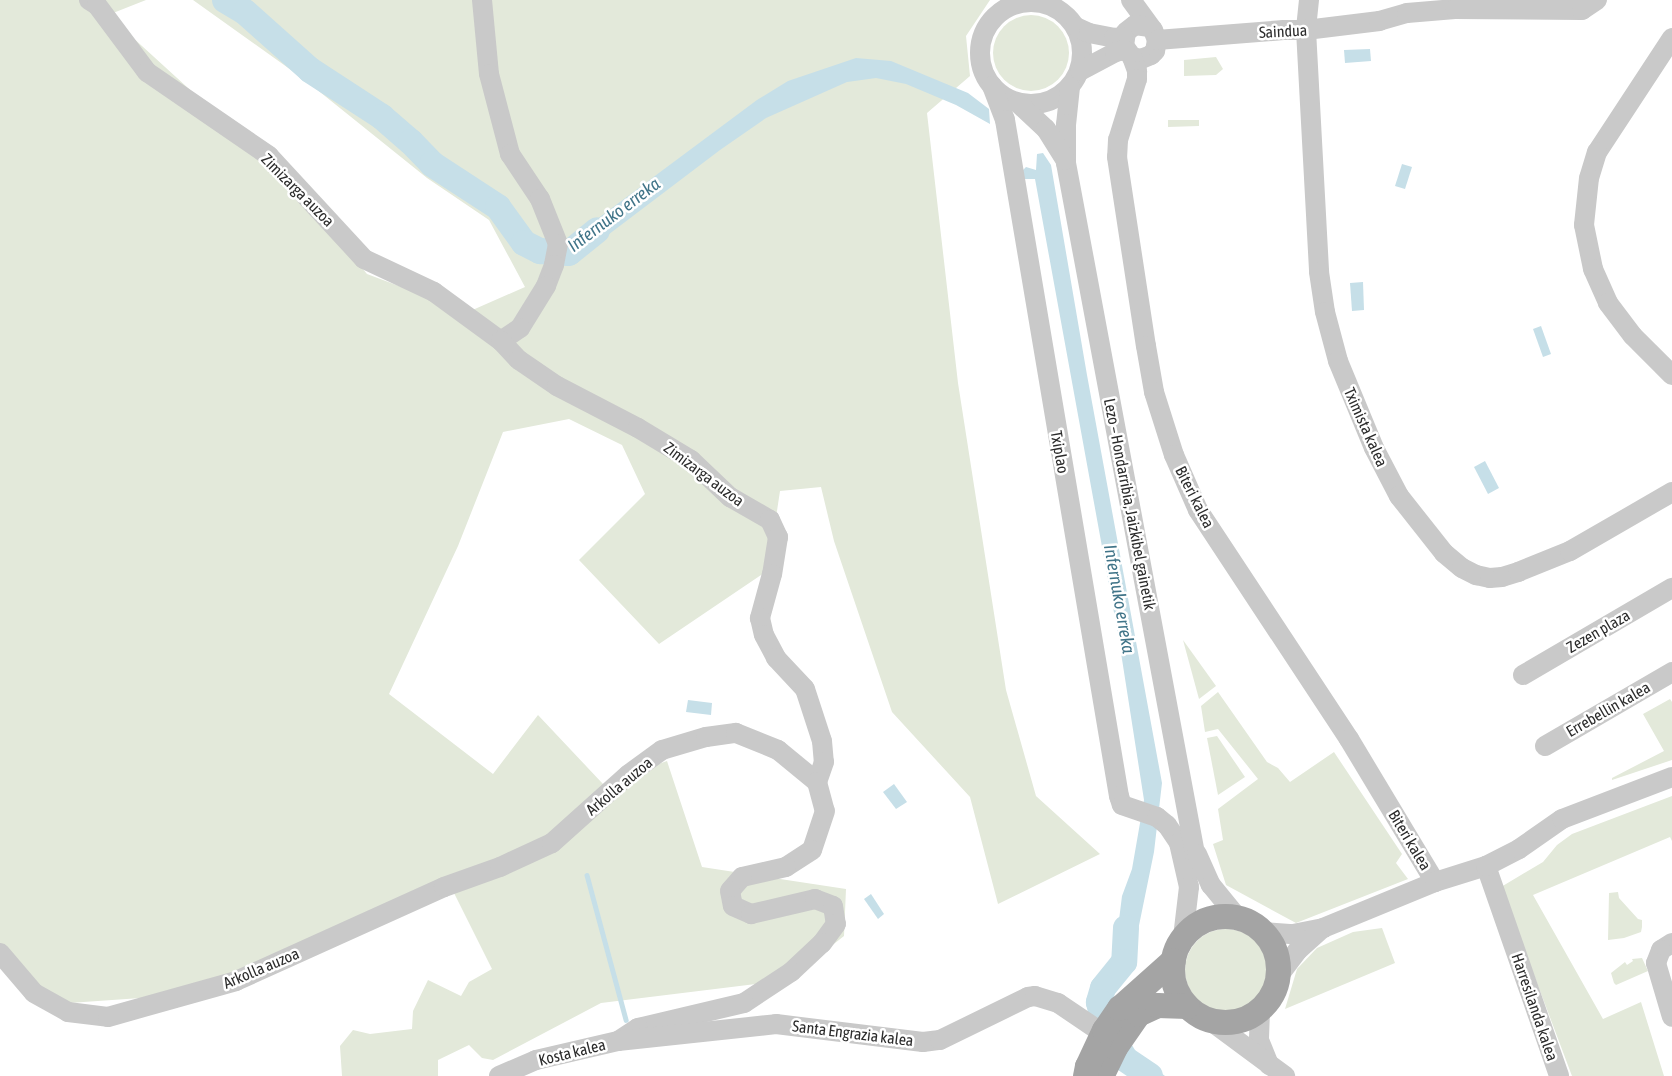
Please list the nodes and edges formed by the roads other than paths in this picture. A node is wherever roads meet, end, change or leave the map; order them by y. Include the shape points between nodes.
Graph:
1 (89, 0) edge
2 (482, 0) edge
3 (1131, 0) edge
4 (1309, 0) edge
5 (1597, 0) edge
6 (1012, 3) edge
7 (1054, 4) edge
8 (1494, 4) edge
9 (1407, 7) edge
10 (1076, 27) junction
11 (1306, 30) junction
12 (1672, 38) edge
13 (1138, 42) junction
14 (1075, 79) junction
15 (992, 86) junction
16 (1018, 102) junction
17 (1066, 163) junction
18 (501, 341) junction
19 (1672, 375) edge
20 (1672, 492) edge
21 (1672, 588) edge
22 (1672, 672) edge
23 (1523, 675) dead end
24 (1545, 746) dead end
25 (1672, 777) edge
26 (817, 782) junction
27 (1195, 845) junction
28 (1486, 866) junction
29 (1435, 882) junction
30 (1237, 918) junction
31 (1323, 928) junction
32 (1187, 932) junction
33 (1262, 932) junction
34 (1672, 943) edge
35 (0, 953) edge
36 (1173, 960) junction
37 (1277, 978) junction
38 (1260, 1010) junction
39 (1129, 1011) junction
40 (1198, 1013) junction
41 (1672, 1018) edge
42 (618, 1041) junction
43 (1097, 1051) edge
44 (1277, 1071) edge
45 (499, 1076) edge
46 (1559, 1076) edge

1 - 18 street, Zimizarga auzoa via 97,5 147,72 269,156 364,259 434,292
2 - 18 street via 489,74 510,154 540,199 558,244 546,286 520,328
3 - 13 street
4 - 11 street, Tximista kalea
5 - 8 street, Saindua via 1582,10
6 - 7 street via 1034,1
6 - 15 street via 992,19 981,40 981,64
7 - 10 street
8 - 9 street, Saindua
9 - 11 street, Saindua via 1379,21
10 - 13 street via 1089,33
10 - 14 street, Lezo – Hondarribia, Jaizkibel gainetik via 1083,48
11 - 13 street, Saindua
11 - 20 street, Tximista kalea via 1319,272 1325,312 1338,361 1374,448 1399,496 1444,553 1476,575 1502,577 1570,551
12 - 19 street via 1597,152 1588,186 1584,225 1593,269 1608,303 1633,336
13 - 14 street via 1115,52
13 - 29 street, Biteri kalea via 1136,87 1120,133 1117,157 1154,392 1174,455 1198,510 1348,739
14 - 16 street, Lezo – Hondarribia, Jaizkibel gainetik via 1052,100 1041,104
14 - 17 street, Lezo – Hondarribia, Jaizkibel gainetik via 1066,124
15 - 16 street, Lezo – Hondarribia, Jaizkibel gainetik via 1000,94
15 - 32 street, Txiplao via 1005,120 1119,796 1122,805 1157,817 1167,825 1181,848 1189,887
16 - 17 street, Lezo – Hondarribia, Jaizkibel gainetik via 1046,129
17 - 27 street, Lezo – Hondarribia, Jaizkibel gainetik
18 - 26 street, Zimizarga auzoa via 519,360 557,386 691,460 730,497 770,520 778,537 760,618 764,635 776,658 805,690 822,741 824,762
21 - 23 street, Zezen plaza
22 - 24 street, Errebellin kalea
25 - 28 street via 1562,819 1519,849
26 - 35 street, Arkolla auzoa via 778,750 736,732 662,750 629,774 552,843 500,867 444,887 236,981 108,1017 68,1012 34,993
26 - 42 street via 825,811 812,850 786,867 742,877 730,891 733,906 751,914 814,899 833,906 836,924 822,943 791,972 744,1003 638,1028
27 - 30 street via 1211,885
27 - 32 street via 1198,888
28 - 29 street
28 - 46 street, Harresilanda kalea
29 - 31 street
30 - 32 main road via 1218,916
30 - 33 main road via 1248,921
31 - 33 street via 1293,934
31 - 37 street via 1297,950
32 - 36 main road
33 - 37 main road via 1277,956
34 - 41 street via 1661,950 1656,963
36 - 39 main road
36 - 40 main road via 1175,985
37 - 38 main road via 1270,997
38 - 40 main road via 1231,1022
38 - 44 street via 1259,1040
39 - 40 main road via 1156,1004
39 - 43 main road
39 - 43 street via 1105,1013
40 - 44 street
42 - 43 street, Santa Engrazia kalea via 791,1024 923,1042 940,1040 1035,996 1058,1003
42 - 45 street, Kosta kalea via 536,1060

